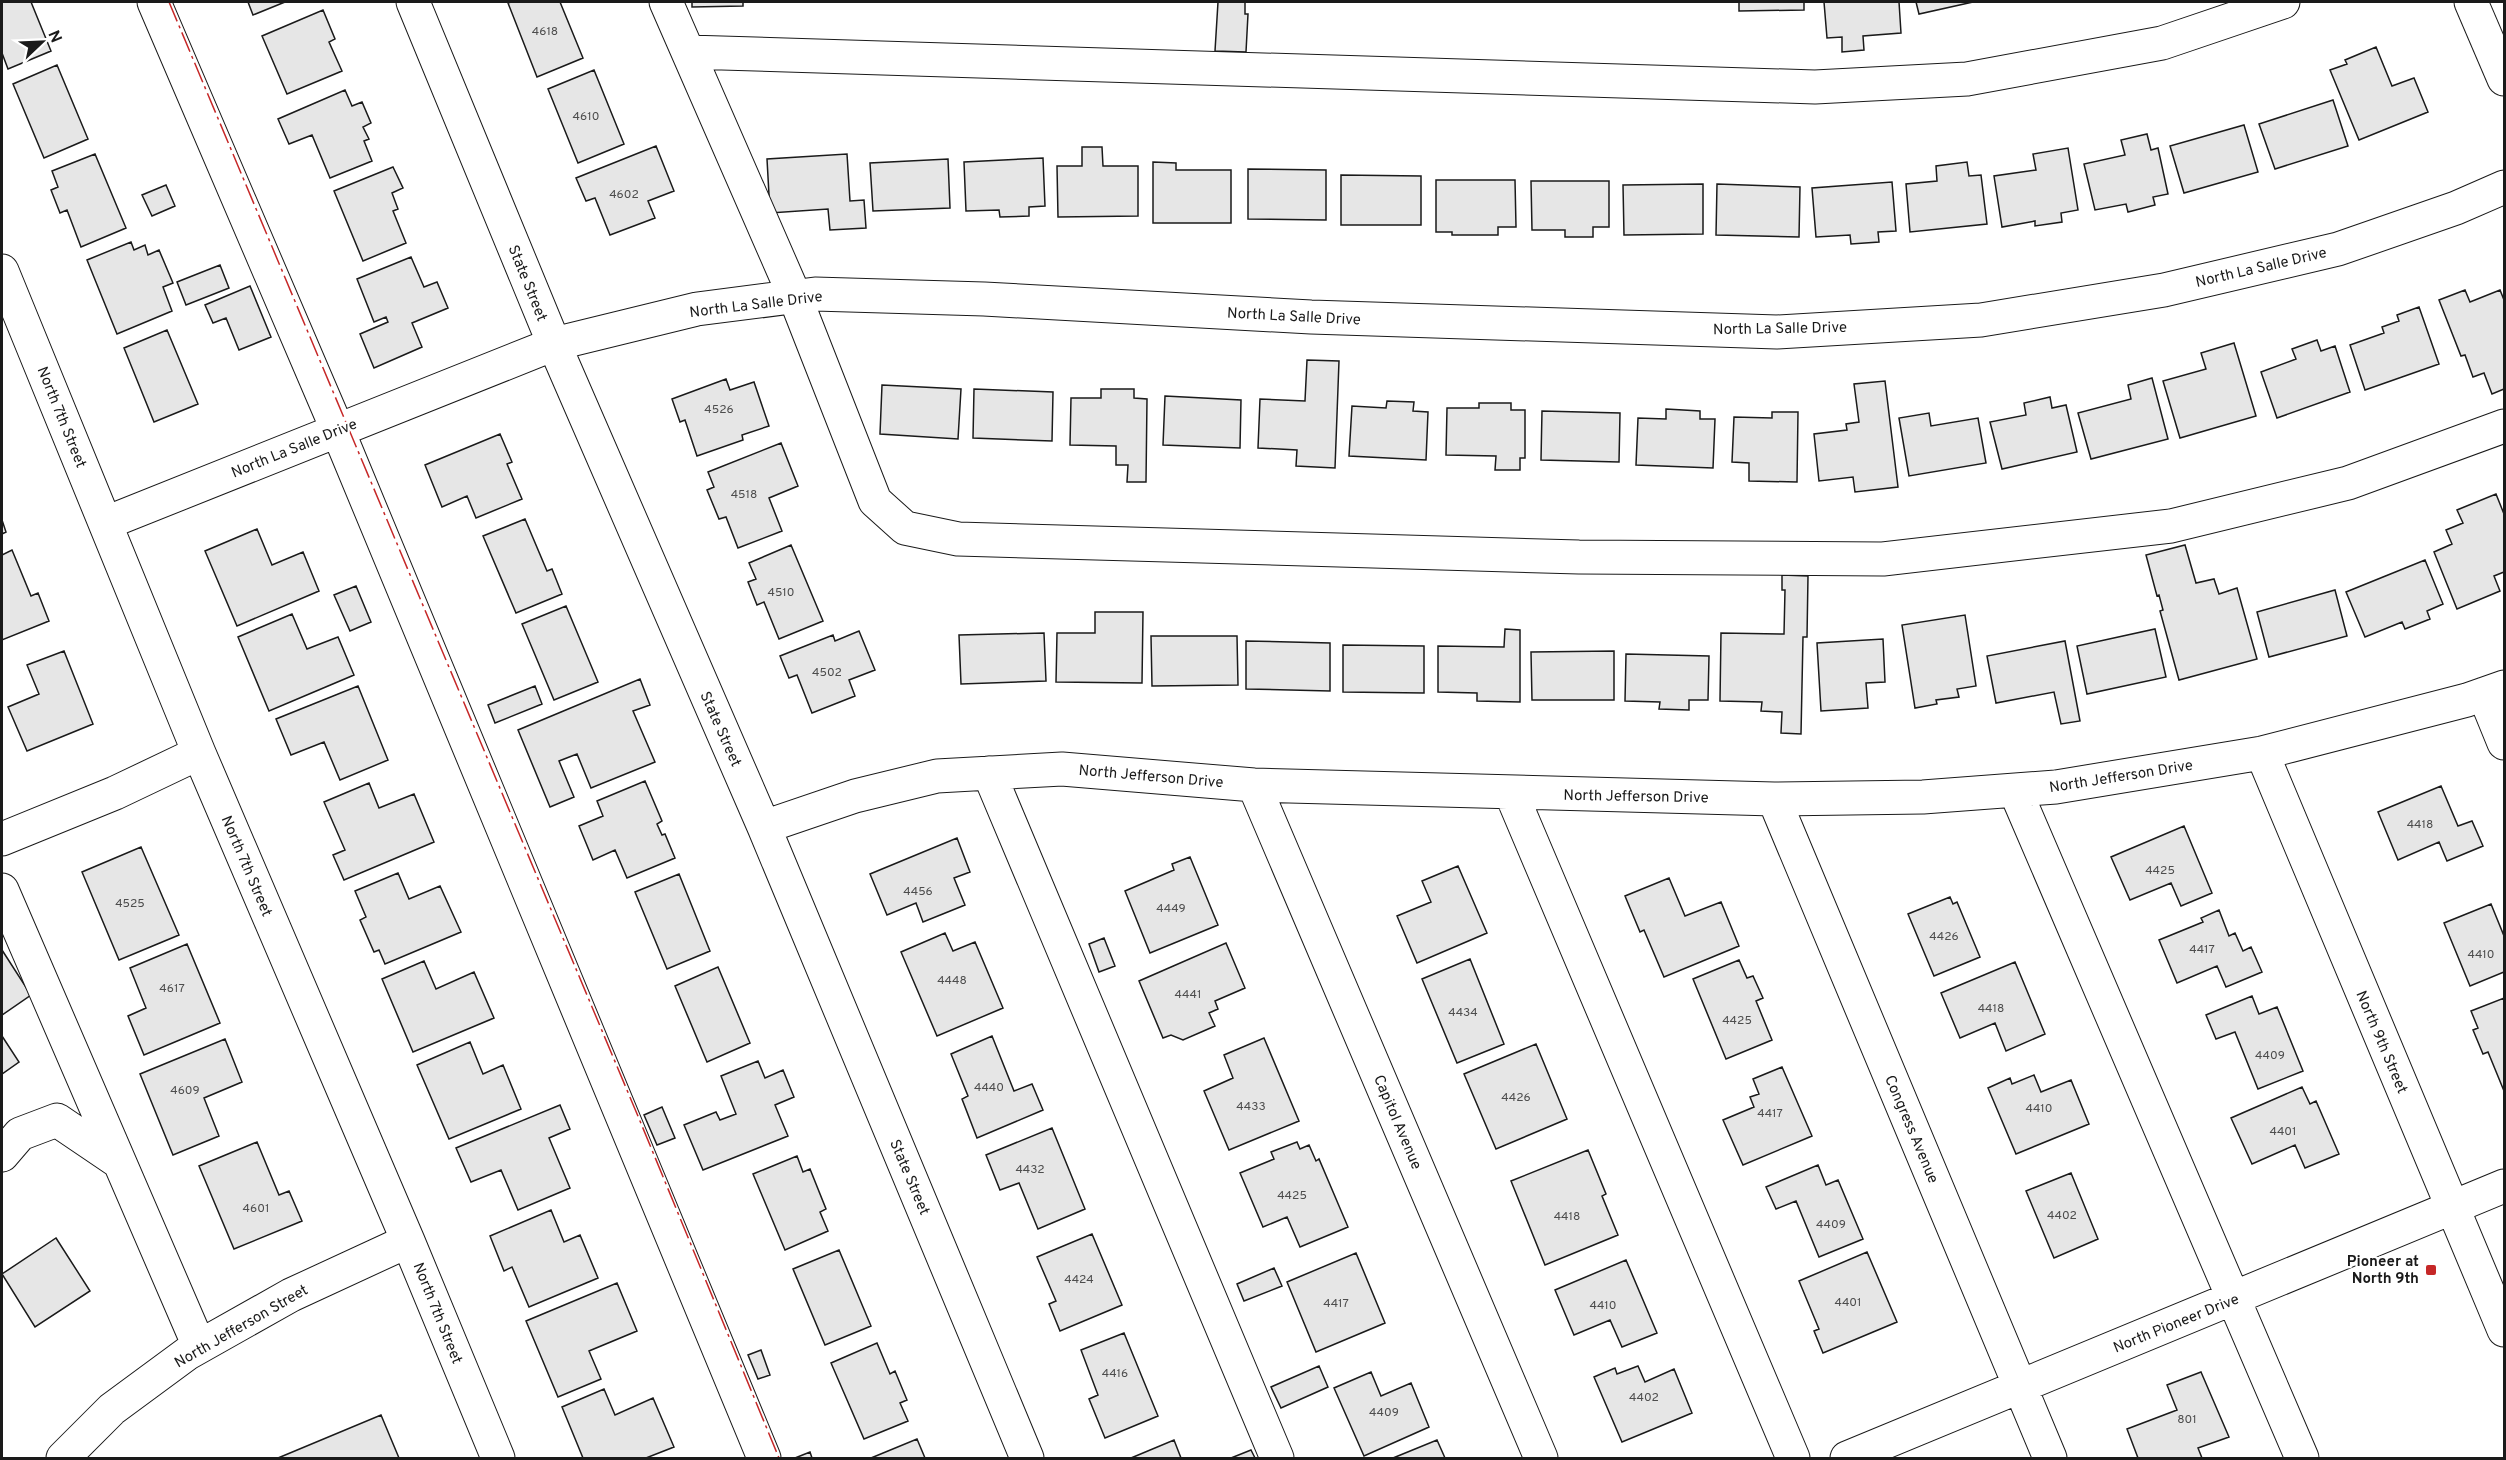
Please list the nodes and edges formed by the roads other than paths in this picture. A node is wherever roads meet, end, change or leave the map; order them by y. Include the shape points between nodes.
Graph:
1 (154, 2) edge
2 (413, 2) edge
3 (666, 2) edge
4 (2283, 2) edge
5 (2471, 2) edge
6 (688, 52) junction
7 (2505, 79) edge
8 (2505, 187) edge
9 (2, 271) edge
10 (795, 297) junction
11 (554, 344) junction
12 (2505, 426) edge
13 (338, 431) junction
14 (106, 524) junction
15 (2494, 691) edge
16 (2505, 743) edge
17 (199, 753) junction
18 (2262, 753) junction
19 (989, 772) junction
20 (1254, 784) junction
21 (2015, 790) junction
22 (1511, 793) junction
23 (1774, 799) junction
24 (764, 826) junction
25 (2, 839) edge
26 (2, 890) edge
27 (2, 1155) edge
28 (119, 1163) junction
29 (2505, 1186) edge
30 (2452, 1209) junction
31 (408, 1241) junction
32 (2234, 1299) junction
33 (2505, 1330) edge
34 (199, 1346) junction
35 (2021, 1387) junction
36 (63, 1458) edge
37 (498, 1458) edge
38 (764, 1458) edge
39 (1027, 1458) edge
40 (1277, 1458) edge
41 (1541, 1458) edge
42 (1793, 1458) edge
43 (1847, 1458) edge
44 (2050, 1458) edge
45 (2302, 1458) edge

1 - 13 street
2 - 11 street, State Street
3 - 6 street
4 - 6 street via 2162,43 1978,76 1815,87
5 - 7 street
6 - 10 street
8 - 10 street, North La Salle Drive via 2338,249 2164,290 1981,320 1776,332 1311,317 984,299 815,294
9 - 14 street, North 7th Street
10 - 11 street, North La Salle Drive via 697,309
10 - 12 street via 875,501 905,528 958,539 1579,557 1883,559 2171,526 2348,483
11 - 13 street, North La Salle Drive
11 - 24 street, State Street
13 - 14 street, North La Salle Drive
13 - 38 street
14 - 17 street, North 7th Street
15 - 16 street
15 - 18 street, North Jefferson Drive
17 - 25 street via 115,793
17 - 31 street, North 7th Street
18 - 21 street, North Jefferson Drive via 2056,787
18 - 30 street, North 9th Street
19 - 20 street, North Jefferson Drive via 1062,769
19 - 24 street, North Jefferson Drive via 927,778 855,796
19 - 40 street
20 - 22 street, North Jefferson Drive
20 - 41 street, Capitol Avenue
21 - 23 street, North Jefferson Drive via 1923,797
21 - 32 street
22 - 23 street, North Jefferson Drive
22 - 42 street
23 - 35 street, Congress Avenue
24 - 39 street, State Street
26 - 28 street
27 - 28 street via 20,1134 57,1120
28 - 34 street
29 - 30 street, North Pioneer Drive
30 - 32 street, North Pioneer Drive
30 - 33 street, North 9th Street
31 - 34 street, North Jefferson Street via 291,1295
31 - 37 street, North 7th Street
32 - 35 street, North Pioneer Drive
32 - 45 street
34 - 36 street, North Jefferson Street via 112,1409
35 - 43 street, North Pioneer Drive
35 - 44 street, Congress Avenue

